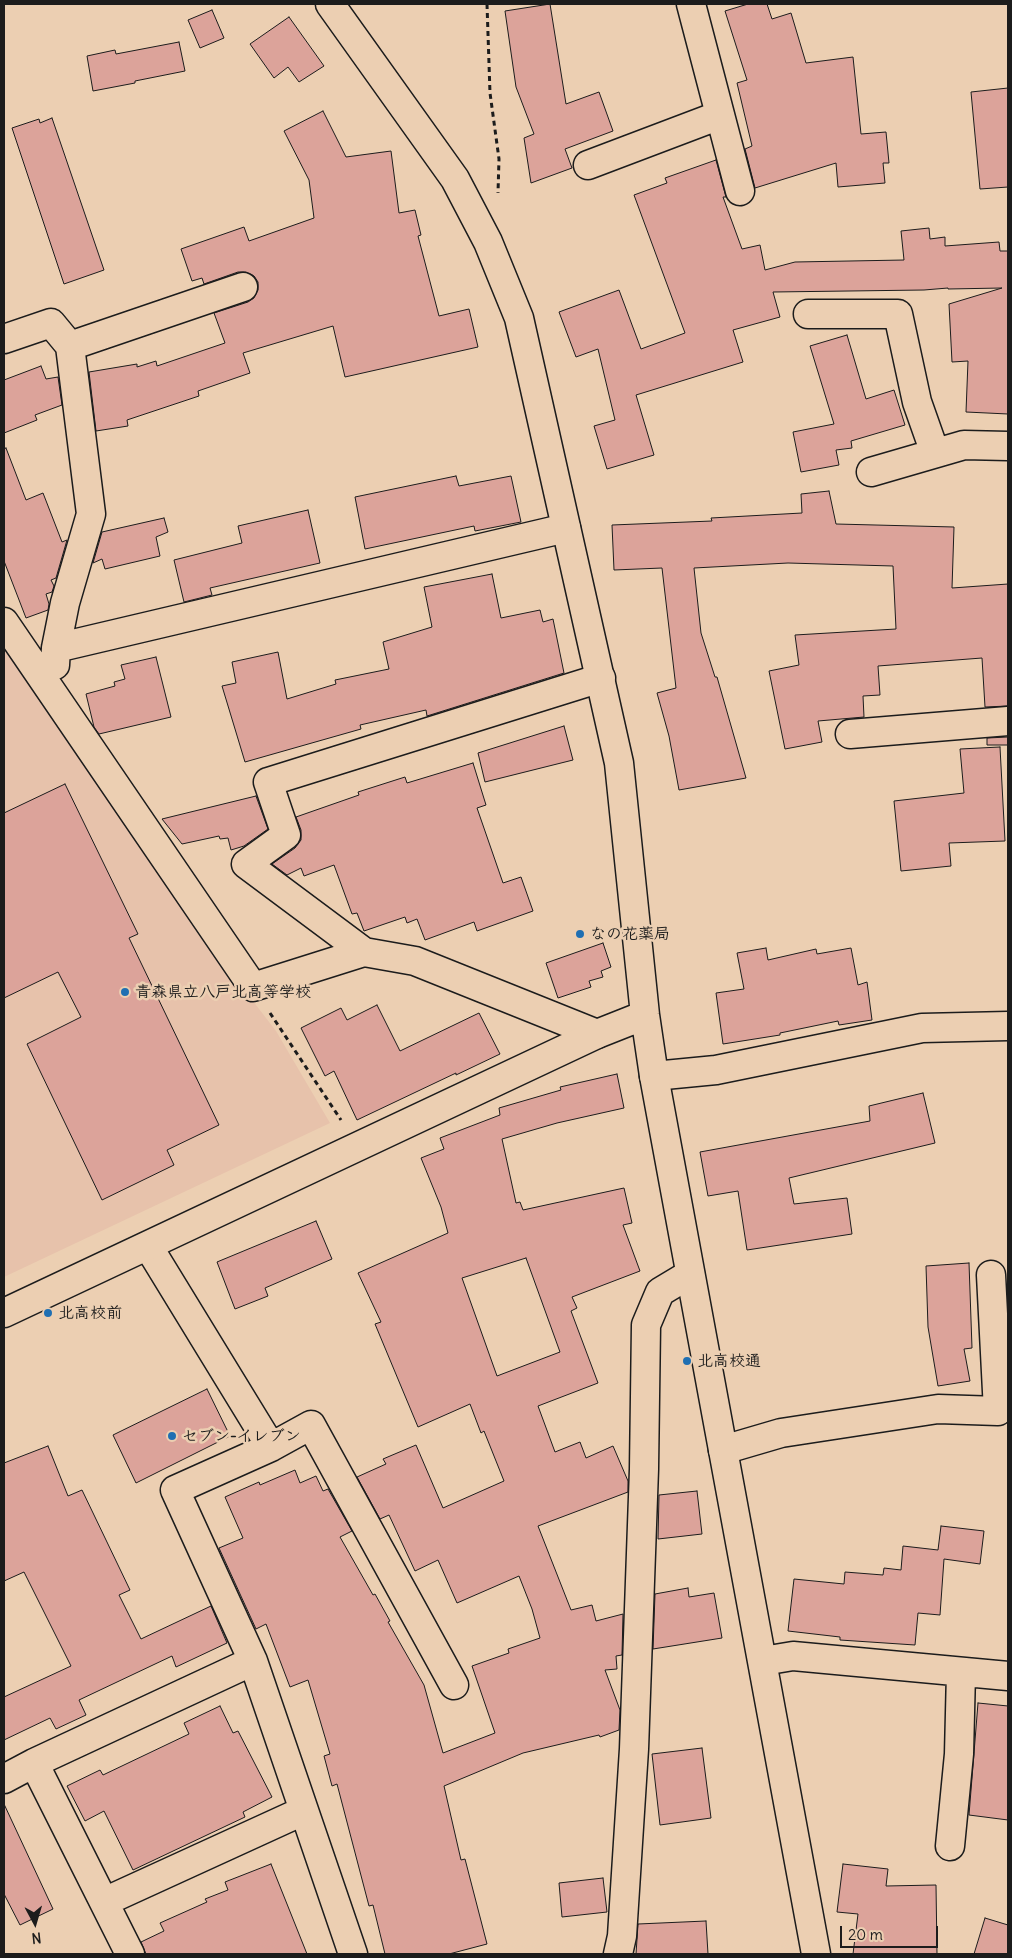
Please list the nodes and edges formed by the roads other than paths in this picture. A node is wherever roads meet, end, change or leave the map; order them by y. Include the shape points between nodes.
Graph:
1 (330, 4) edge
2 (691, 4) edge
3 (720, 115) junction
4 (588, 165) dead end
5 (740, 191) dead end
6 (243, 287) dead end
7 (808, 314) dead end
8 (4, 339) edge
9 (70, 346) junction
10 (1008, 446) edge
11 (935, 453) junction
12 (871, 472) dead end
13 (566, 528) junction
14 (4, 622) edge
15 (56, 648) junction
16 (601, 678) junction
17 (53, 694) junction
18 (1008, 721) edge
19 (850, 734) dead end
20 (364, 952) junction
21 (645, 1014) junction
22 (1008, 1026) edge
23 (598, 1034) junction
24 (654, 1076) junction
25 (148, 1246) junction
26 (690, 1274) junction
27 (991, 1275) dead end
28 (4, 1313) edge
29 (1003, 1412) edge
30 (271, 1447) junction
31 (723, 1450) junction
32 (253, 1661) junction
33 (763, 1662) junction
34 (961, 1672) junction
35 (1008, 1676) edge
36 (454, 1685) dead end
37 (34, 1763) junction
38 (4, 1779) edge
39 (303, 1810) junction
40 (950, 1846) dead end
41 (104, 1902) junction
42 (130, 1954) edge
43 (353, 1954) edge
44 (618, 1954) edge
45 (816, 1954) edge

1 - 13 street via 454,179 488,242 519,318
2 - 3 street
3 - 4 street
3 - 5 street
6 - 9 street
7 - 11 street via 898,314 917,402
8 - 9 street via 51,323
9 - 15 street via 91,514 65,603
10 - 11 street via 964,445
11 - 12 street
13 - 15 street
13 - 16 street
14 - 17 street
15 - 17 street
16 - 20 street via 268,782 286,835 246,864
16 - 21 street via 619,763
17 - 20 street via 253,987
18 - 19 street
20 - 23 street via 415,961
21 - 23 street
21 - 24 street
22 - 24 street via 922,1028 716,1070
23 - 25 street
24 - 26 street
25 - 28 street
25 - 30 street
26 - 31 street
26 - 44 street via 660,1292 646,1325 634,1748 622,1936
27 - 29 street
29 - 31 street via 938,1409 781,1433
30 - 32 street via 174,1490
30 - 36 street via 311,1425
31 - 33 street
32 - 37 street
32 - 39 street
33 - 34 street via 793,1656
33 - 45 street
34 - 35 street
34 - 40 street via 959,1754
37 - 38 street
37 - 41 street
39 - 41 street
39 - 43 street
41 - 42 street

